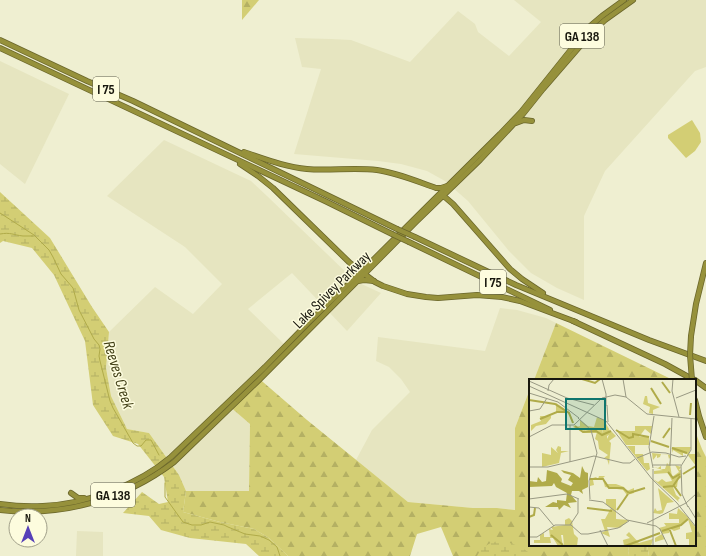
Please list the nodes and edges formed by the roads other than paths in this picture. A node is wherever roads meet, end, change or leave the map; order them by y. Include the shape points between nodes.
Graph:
1 (624, 0) edge
2 (634, 0) edge
3 (0, 40) edge
4 (0, 48) edge
5 (532, 121) dead end
6 (514, 124) junction
7 (222, 144) junction
8 (222, 153) junction
9 (416, 181) junction
10 (450, 187) junction
11 (440, 196) junction
12 (435, 204) junction
13 (453, 204) junction
14 (706, 262) edge
15 (350, 263) junction
16 (363, 273) junction
17 (352, 281) junction
18 (358, 281) junction
19 (375, 282) junction
20 (555, 300) junction
21 (576, 322) junction
22 (706, 361) edge
23 (692, 379) edge
24 (694, 379) edge
25 (696, 381) edge
26 (706, 388) edge
27 (696, 404) edge
28 (706, 437) edge
29 (113, 490) junction
30 (71, 493) dead end
31 (0, 504) edge
32 (0, 510) edge

1 - 10 highway, Lake Spivey Parkway / GA 138 via 590,27 521,112
2 - 6 highway, Lake Spivey Parkway / GA 138 via 594,30
3 - 7 highway, I 75
4 - 8 highway, I 75
5 - 6 highway via 524,120
6 - 10 highway, Lake Spivey Parkway / GA 138
7 - 9 highway via 292,167 316,170 375,170
7 - 20 highway, I 75, bridge via 516,285
8 - 15 highway via 269,184
8 - 21 highway, I 75, bridge
9 - 10 highway via 436,188
9 - 11 highway
10 - 11 highway, Lake Spivey Parkway / GA 138
10 - 13 highway
11 - 12 highway
11 - 12 highway, Lake Spivey Parkway / GA 138
11 - 13 highway
11 - 16 highway, Lake Spivey Parkway / GA 138
12 - 16 highway, Lake Spivey Parkway / GA 138
13 - 20 highway via 513,272 533,288
14 - 24 highway, bridge via 691,336 690,355
15 - 16 highway
15 - 17 highway via 354,271
16 - 17 highway, Lake Spivey Parkway / GA 138
16 - 18 highway, Lake Spivey Parkway / GA 138
16 - 19 highway
17 - 29 highway, Lake Spivey Parkway / GA 138 via 172,457 137,480
18 - 19 highway
18 - 32 highway, Lake Spivey Parkway / GA 138 via 184,453 161,472 122,492 80,506 40,512
19 - 21 highway via 396,291 421,297 489,295 508,298
20 - 22 highway, I 75 via 648,340
21 - 23 highway, I 75
25 - 26 highway, I 75
27 - 28 highway
29 - 30 highway via 81,498
29 - 31 highway, Lake Spivey Parkway / GA 138 via 67,504

